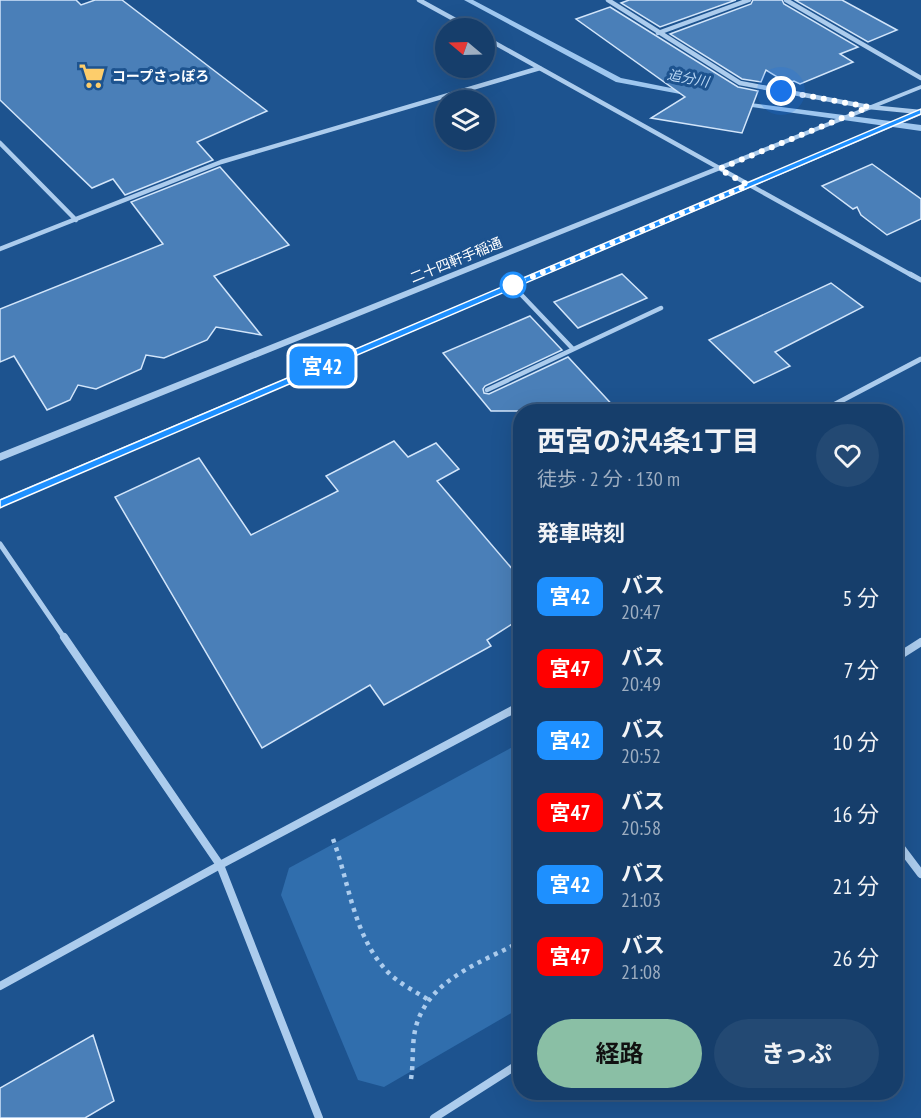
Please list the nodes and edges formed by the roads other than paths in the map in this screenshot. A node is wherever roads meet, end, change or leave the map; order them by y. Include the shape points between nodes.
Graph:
1 (419, 0) edge
2 (608, 0) edge
3 (749, 0) edge
4 (786, 0) edge
5 (452, 18) edge
6 (658, 33) junction
7 (495, 43) edge
8 (540, 68) junction
9 (921, 78) edge
10 (921, 87) edge
11 (869, 107) junction
12 (921, 112) edge
13 (0, 143) edge
14 (719, 169) junction
15 (748, 185) junction
16 (76, 220) junction
17 (0, 249) edge
18 (921, 280) edge
19 (512, 285) junction
20 (661, 308) dead end
21 (573, 350) junction
22 (921, 359) edge
23 (487, 390) dead end
24 (835, 404) edge
25 (0, 457) edge
26 (0, 503) edge
27 (0, 544) edge
28 (921, 642) edge
29 (903, 654) edge
30 (513, 710) edge
31 (903, 850) edge
32 (220, 865) junction
33 (921, 874) edge
34 (0, 986) edge
35 (513, 1068) edge
36 (319, 1118) edge
37 (434, 1118) edge

1 - 5 street
2 - 6 street
3 - 6 street
4 - 9 street
6 - 11 street via 740,83
7 - 8 street
8 - 14 street
8 - 16 street via 221,162
10 - 11 street, 二十四軒手稲通
11 - 12 street
11 - 14 street, 二十四軒手稲通
12 - 15 street
13 - 16 street
14 - 15 street
14 - 25 street, 二十四軒手稲通
15 - 18 street
15 - 19 street
16 - 17 street
19 - 21 lane
19 - 26 street
20 - 21 lane
21 - 23 lane
22 - 24 street
27 - 32 street
28 - 29 street
30 - 32 street
31 - 33 street
32 - 34 street
32 - 36 street
35 - 37 street

